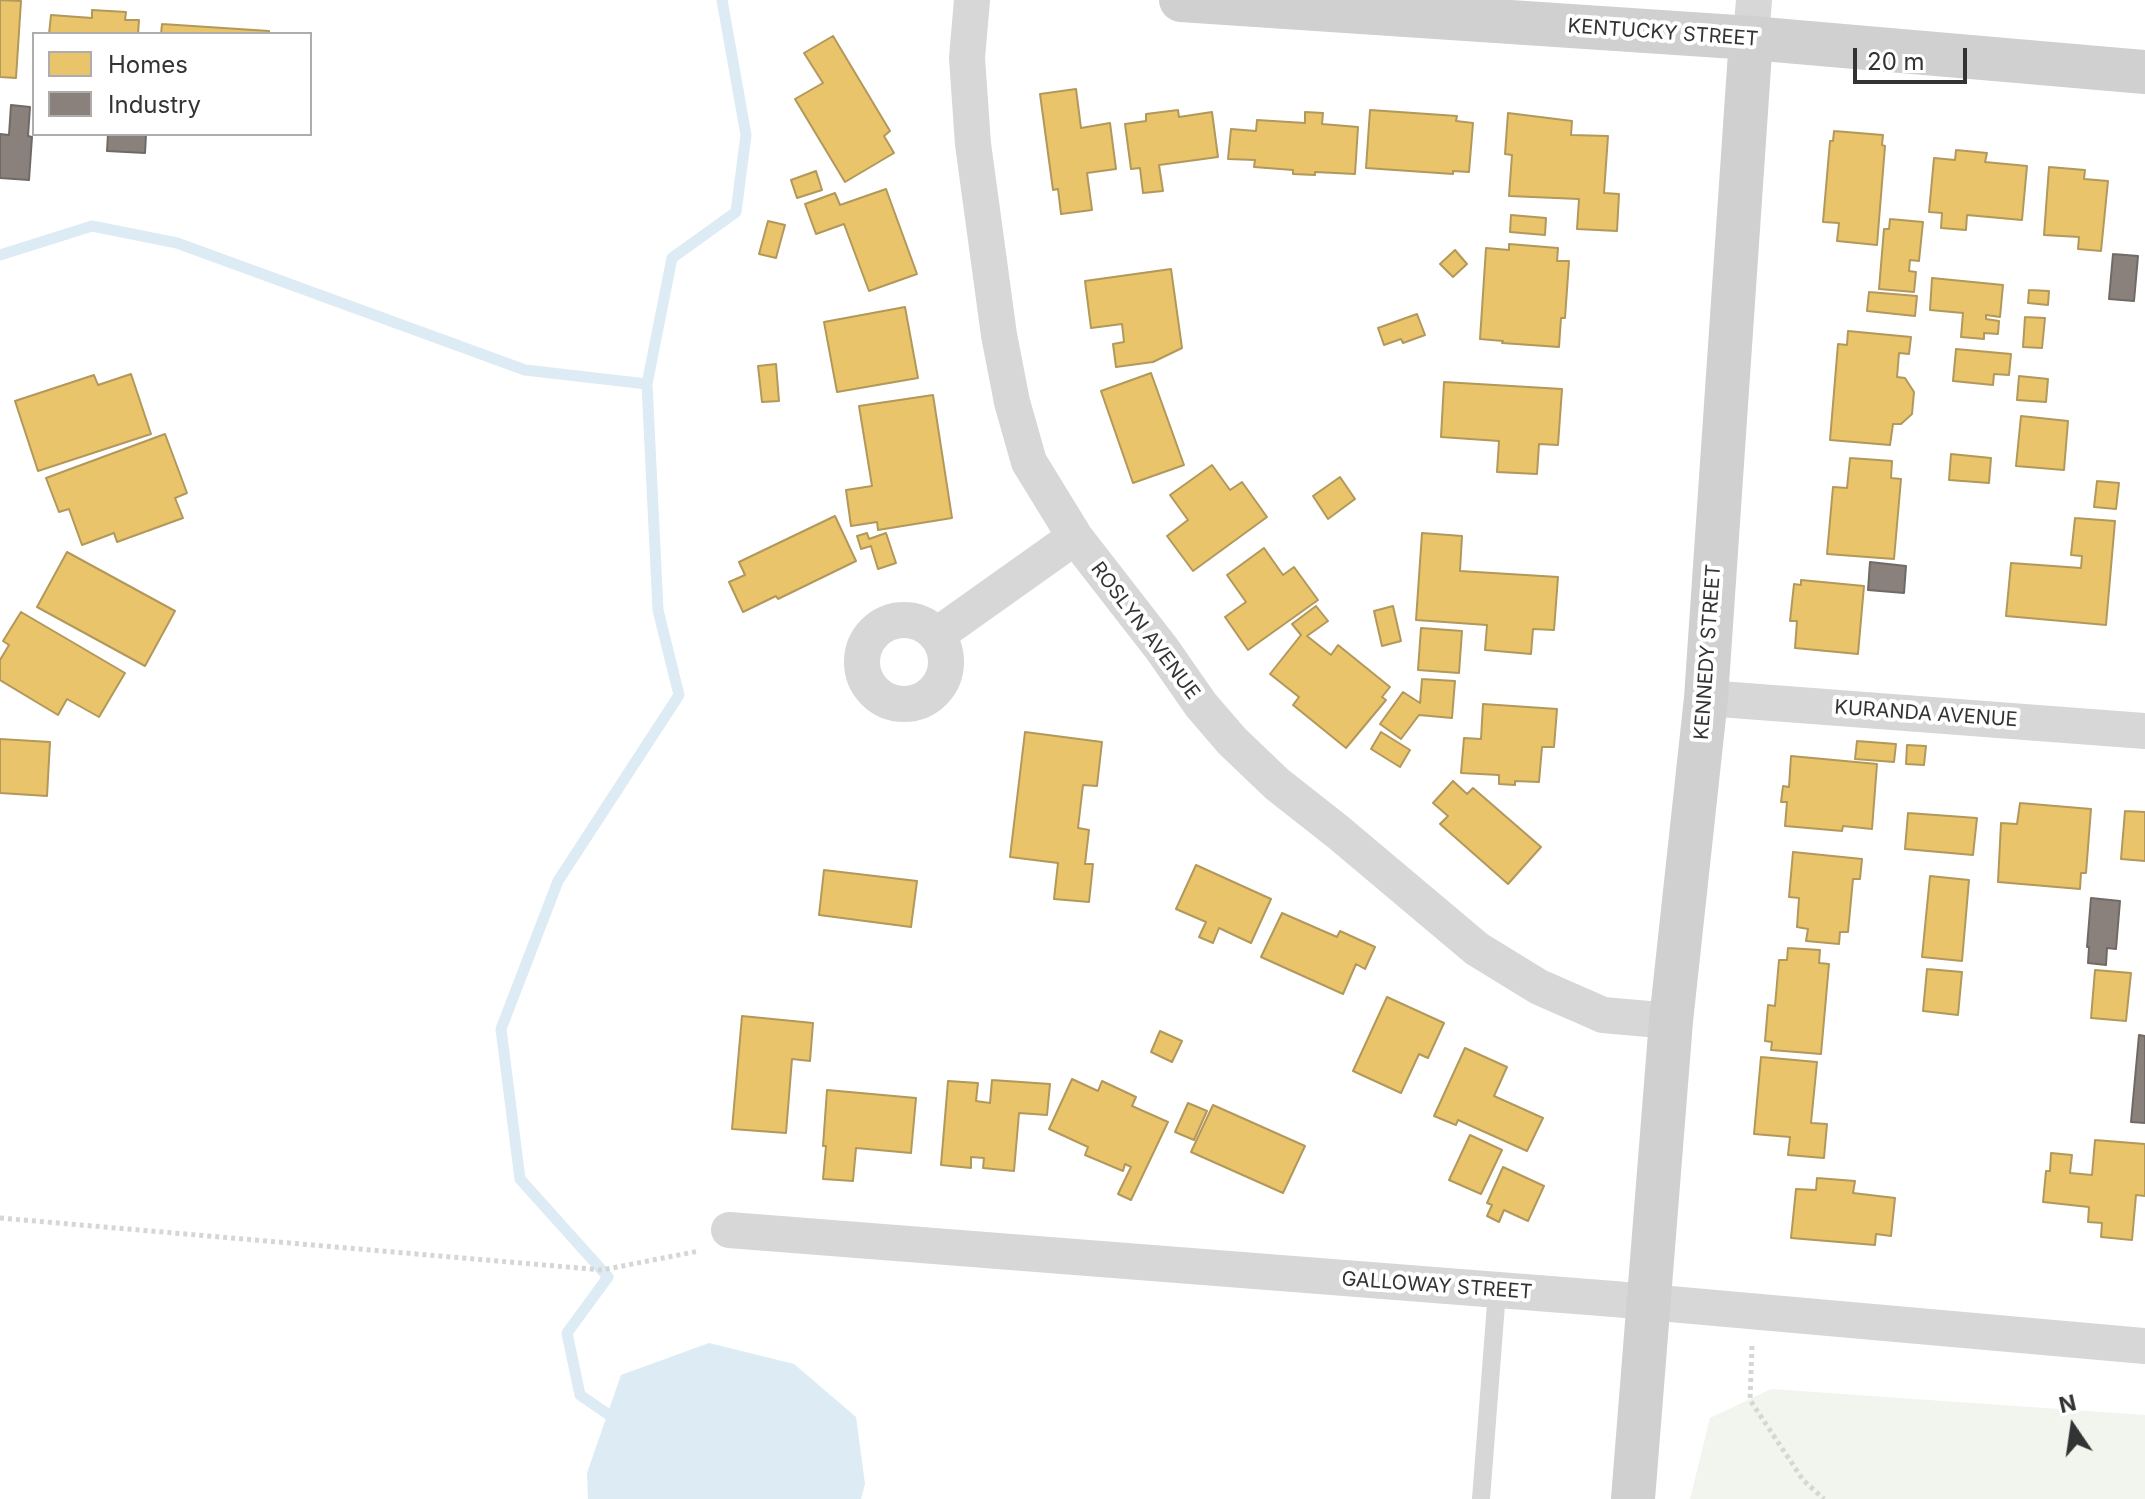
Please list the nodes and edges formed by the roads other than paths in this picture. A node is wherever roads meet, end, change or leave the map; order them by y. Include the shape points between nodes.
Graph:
1 (972, 0) edge
2 (1181, 0) edge
3 (1753, 19) edge
4 (2145, 72) edge
5 (1075, 537) junction
6 (937, 635) dead end
7 (1706, 698) junction
8 (2145, 731) edge
9 (1671, 1021) junction
10 (729, 1230) road end
11 (1497, 1291) junction
12 (1649, 1303) junction
13 (2145, 1346) edge
14 (1481, 1499) edge
15 (1633, 1499) edge

1 - 5 street, ROSLYN AVENUE via 967,58 973,144 1009,389 1029,462
2 - 3 street, KENTUCKY STREET
3 - 4 street, KENTUCKY STREET
3 - 7 street, KENNEDY STREET
5 - 6 street
5 - 9 street, ROSLYN AVENUE via 1232,741 1477,949 1539,987 1603,1015
7 - 8 street, KURANDA AVENUE
7 - 9 street, KENNEDY STREET
9 - 12 street, KENNEDY STREET
10 - 11 street, GALLOWAY STREET
11 - 12 street, GALLOWAY STREET
11 - 14 lane
12 - 13 street, GALLOWAY STREET
12 - 15 street, KENNEDY STREET

